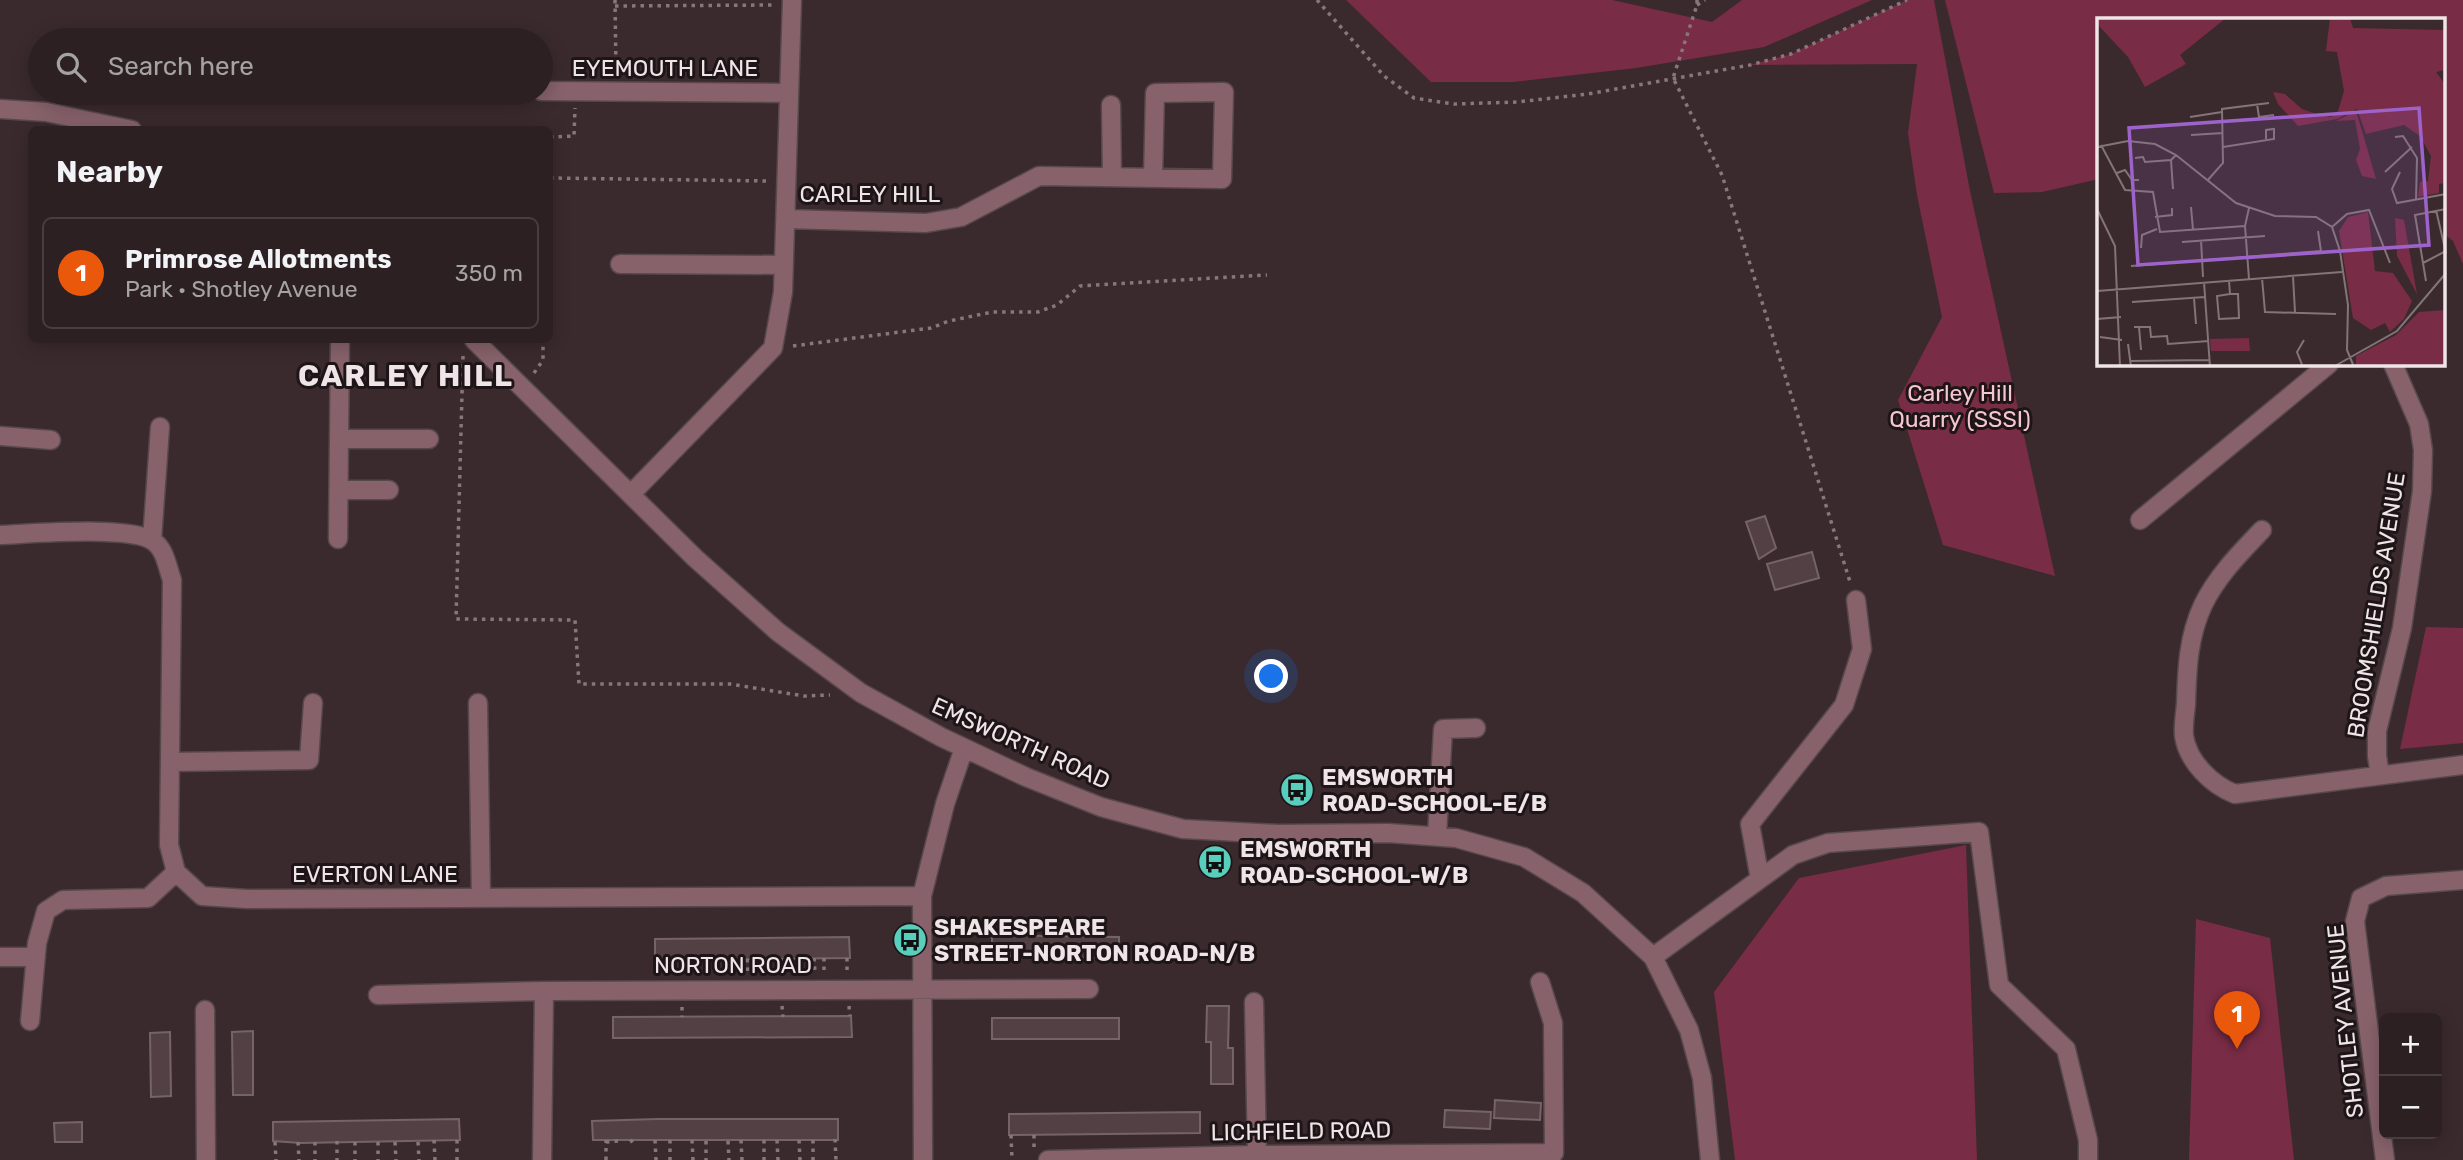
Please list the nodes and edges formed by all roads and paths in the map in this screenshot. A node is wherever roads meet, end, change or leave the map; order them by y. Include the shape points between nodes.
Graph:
1 (615, 0) edge
2 (1317, 0) edge
3 (1705, 0) edge
4 (1907, 0) edge
5 (792, 2) edge
6 (1697, 3) edge
7 (615, 6) junction
8 (1673, 78) junction
9 (553, 91) edge
10 (576, 92) junction
11 (616, 92) junction
12 (789, 93) junction
13 (1111, 105) dead end
14 (0, 109) edge
15 (115, 126) edge
16 (553, 137) edge
17 (1112, 177) junction
18 (1153, 177) junction
19 (553, 178) edge
20 (787, 181) junction
21 (786, 219) junction
22 (621, 264) dead end
23 (784, 265) junction
24 (1266, 275) dead end
25 (340, 343) edge
26 (543, 343) edge
27 (468, 346) edge
28 (773, 348) junction
29 (2327, 366) edge
30 (2393, 366) edge
31 (523, 387) junction
32 (160, 427) dead end
33 (0, 436) edge
34 (339, 439) junction
35 (429, 439) dead end
36 (51, 440) dead end
37 (339, 490) junction
38 (389, 491) dead end
39 (631, 494) junction
40 (2140, 520) dead end
41 (2262, 530) dead end
42 (0, 535) edge
43 (338, 539) dead end
44 (152, 540) junction
45 (1856, 600) joint
46 (861, 693) junction
47 (313, 703) dead end
48 (478, 703) dead end
49 (1476, 728) dead end
50 (964, 748) junction
51 (170, 762) junction
52 (2463, 765) edge
53 (2381, 775) junction
54 (1437, 836) junction
55 (176, 872) junction
56 (1760, 879) junction
57 (2463, 880) edge
58 (922, 896) junction
59 (481, 898) junction
60 (0, 957) edge
61 (36, 957) junction
62 (1653, 957) junction
63 (1540, 982) dead end
64 (922, 989) junction
65 (1089, 989) dead end
66 (544, 991) junction
67 (378, 995) dead end
68 (1254, 1002) dead end
69 (205, 1010) dead end
70 (30, 1021) dead end
71 (1011, 1135) dead end
72 (618, 1139) dead end
73 (835, 1139) dead end
74 (434, 1140) dead end
75 (457, 1140) dead end
76 (656, 1140) dead end
77 (670, 1140) dead end
78 (692, 1140) dead end
79 (741, 1140) dead end
80 (764, 1140) dead end
81 (777, 1140) dead end
82 (800, 1140) dead end
83 (813, 1140) dead end
84 (337, 1141) dead end
85 (706, 1141) dead end
86 (728, 1141) dead end
87 (275, 1142) dead end
88 (298, 1142) dead end
89 (314, 1142) dead end
90 (355, 1142) dead end
91 (378, 1142) dead end
92 (395, 1142) dead end
93 (418, 1142) dead end
94 (1258, 1155) junction
95 (206, 1160) edge
96 (276, 1160) edge
97 (299, 1160) edge
98 (315, 1160) edge
99 (337, 1160) edge
100 (355, 1160) edge
101 (378, 1160) edge
102 (396, 1160) edge
103 (419, 1160) edge
104 (435, 1160) edge
105 (457, 1160) edge
106 (542, 1160) edge
107 (606, 1160) edge
108 (656, 1160) edge
109 (670, 1160) edge
110 (693, 1160) edge
111 (706, 1160) edge
112 (729, 1160) edge
113 (742, 1160) edge
114 (764, 1160) edge
115 (778, 1160) edge
116 (800, 1160) edge
117 (813, 1160) edge
118 (836, 1160) edge
119 (923, 1160) edge
120 (1012, 1160) edge
121 (1048, 1160) edge
122 (1710, 1160) edge
123 (2088, 1160) edge
124 (2385, 1160) edge

1 - 7 path
2 - 8 path via 1384,76 1414,98 1454,104 1517,102
3 - 6 path
4 - 8 path via 1791,54
5 - 7 path
5 - 12 street, EYEMOUTH LANE
6 - 8 path
7 - 11 path
8 - 45 path via 1722,175
9 - 10 street, EYEMOUTH LANE
10 - 11 street, EYEMOUTH LANE
10 - 16 path via 575,136
11 - 12 street, EYEMOUTH LANE
12 - 20 street, EYEMOUTH LANE
13 - 17 street
14 - 15 street
17 - 18 street, CARLEY HILL
17 - 21 street, CARLEY HILL via 1039,176 961,217 926,223
18 - 18 street, CARLEY HILL via 1222,179 1224,92 1155,93
19 - 20 path
20 - 21 street, EYEMOUTH LANE
21 - 23 street, EYEMOUTH LANE
22 - 23 street
23 - 28 street, EYEMOUTH LANE
24 - 28 path via 1080,286 1057,305 1038,312 992,312 930,328
25 - 34 street
26 - 31 path via 543,360
27 - 31 street, EMSWORTH ROAD
27 - 46 path via 456,619 575,620 579,684 730,684 804,696
28 - 39 street
29 - 40 street
30 - 53 street, BROOMSHIELDS AVENUE via 2419,424 2422,491 2402,628 2377,731
31 - 39 street, EMSWORTH ROAD
32 - 44 street
33 - 36 street
34 - 35 street
34 - 37 street
37 - 38 street
37 - 43 street
39 - 46 street, EMSWORTH ROAD via 778,632
41 - 53 street via 2228,566 2192,633 2184,737 2194,761 2211,781 2235,794
42 - 44 street via 118,531
44 - 51 street via 163,553 172,580
45 - 56 street via 1862,649 1844,705 1751,824
46 - 50 street, EMSWORTH ROAD
47 - 51 street via 309,760
48 - 59 street
49 - 54 street via 1443,729
50 - 54 street, EMSWORTH ROAD via 1101,807 1183,829
50 - 58 street
51 - 55 street via 169,845
52 - 53 street
54 - 62 street, EMSWORTH ROAD via 1524,857 1583,893
55 - 59 street, EVERTON LANE via 202,896
55 - 61 street via 148,898 63,900 46,911
56 - 62 street
56 - 123 street via 1793,855 1828,844 1979,832 1999,985 2066,1049 2088,1140
57 - 124 street, SHOTLEY AVENUE via 2386,886 2361,898 2355,921
58 - 59 street, EVERTON LANE
58 - 64 street
60 - 61 street
61 - 70 street
62 - 122 street via 1689,1030 1702,1078
63 - 94 street, LICHFIELD ROAD via 1553,1023 1554,1153
64 - 65 street, NORTON ROAD
64 - 66 street, NORTON ROAD
64 - 119 street
66 - 67 street, NORTON ROAD
66 - 106 street
68 - 94 street
69 - 95 street
71 - 120 path
72 - 107 path via 606,1141
73 - 118 path
74 - 104 path
75 - 105 path
76 - 108 path
77 - 109 path
78 - 110 path
79 - 113 path
80 - 114 path
81 - 115 path
82 - 116 path
83 - 117 path
84 - 99 path
85 - 111 path
86 - 112 path
87 - 96 path
88 - 97 path
89 - 98 path
90 - 100 path
91 - 101 path
92 - 102 path
93 - 103 path
94 - 121 street, LICHFIELD ROAD

